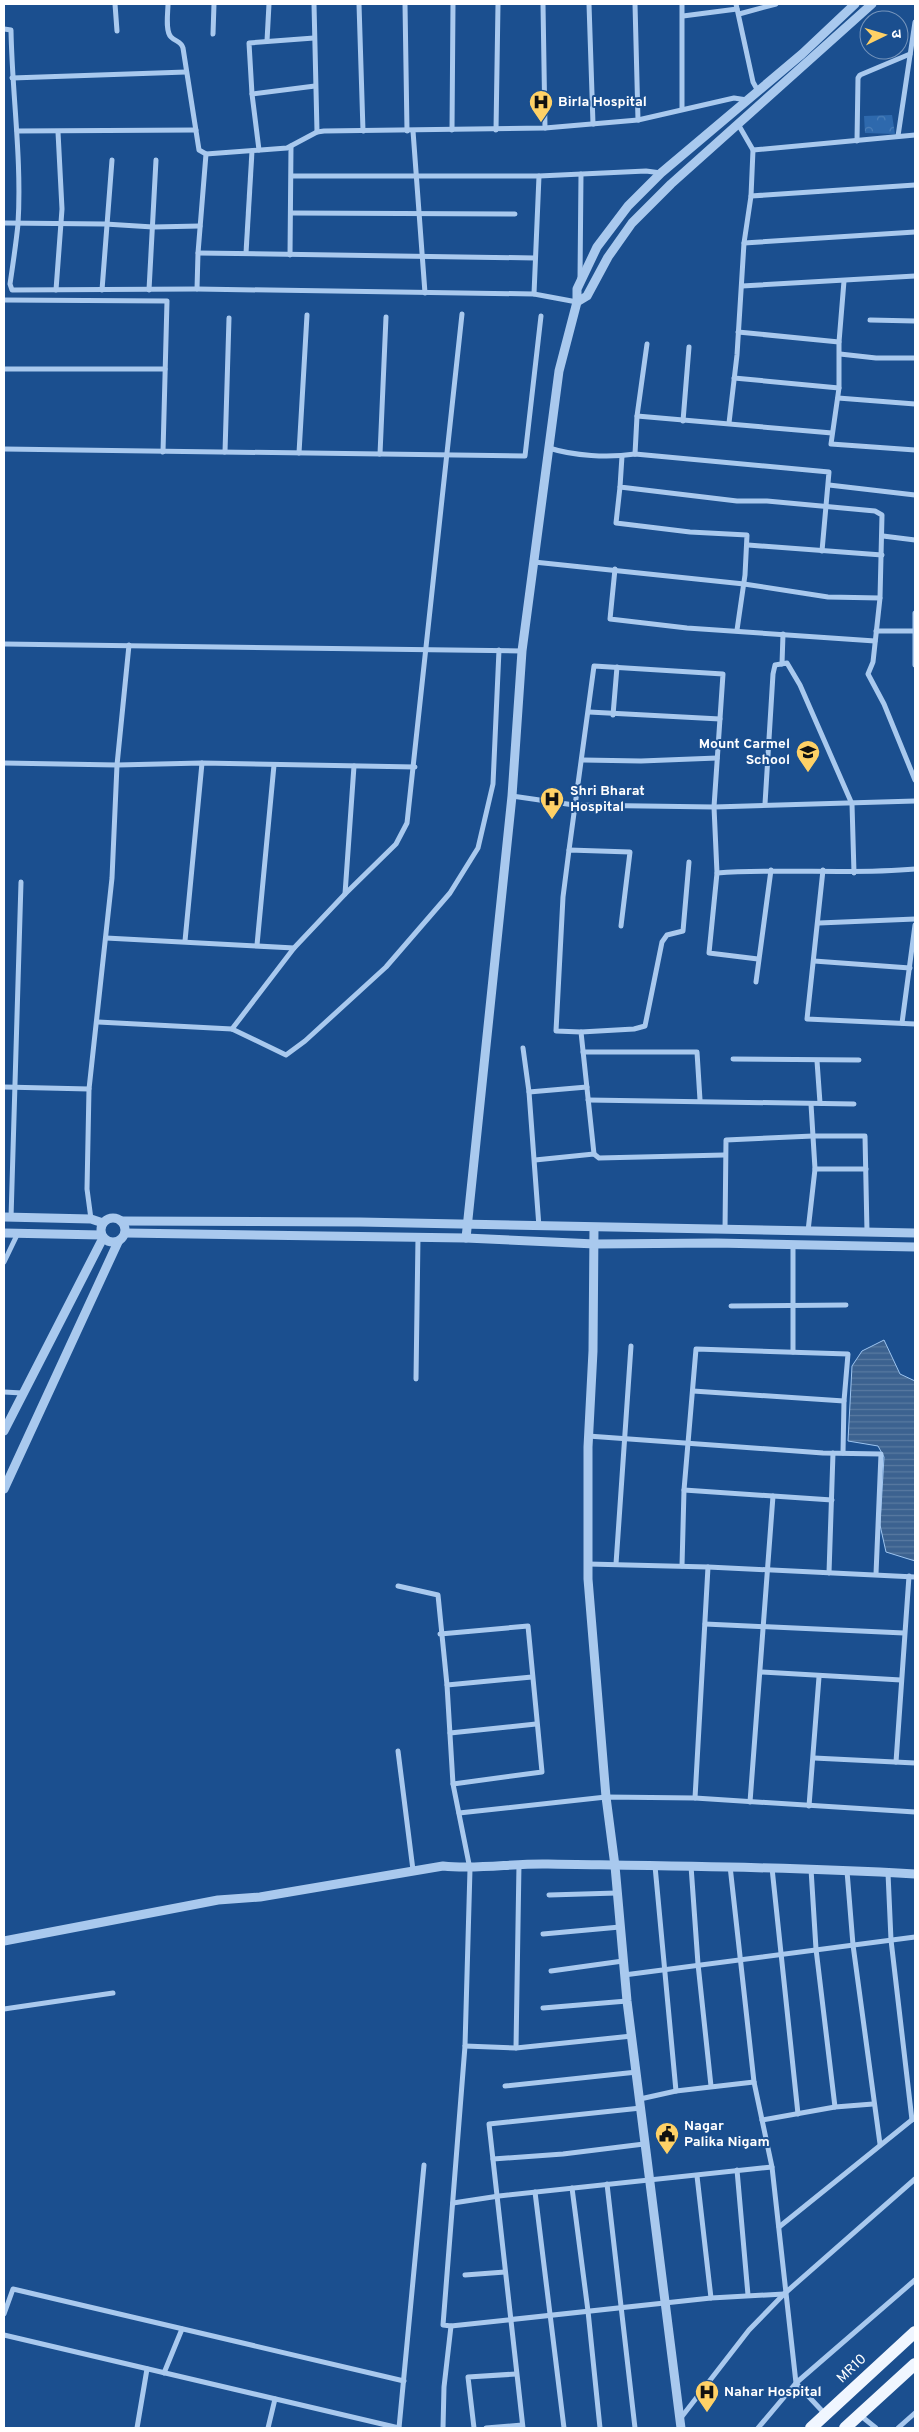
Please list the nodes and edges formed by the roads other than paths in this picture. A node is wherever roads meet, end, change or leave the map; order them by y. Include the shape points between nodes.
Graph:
1 (115, 4) edge
2 (168, 4) edge
3 (214, 4) edge
4 (269, 4) edge
5 (314, 4) edge
6 (359, 4) edge
7 (404, 4) edge
8 (453, 4) edge
9 (498, 4) edge
10 (543, 4) edge
11 (589, 4) edge
12 (635, 4) edge
13 (682, 4) edge
14 (776, 4) edge
15 (856, 4) edge
16 (872, 4) edge
17 (737, 9) edge
18 (683, 16) junction
19 (915, 22) edge
20 (4, 29) edge
21 (117, 31) dead end
22 (213, 34) dead end
23 (314, 38) junction
24 (267, 40) junction
25 (910, 54) junction
26 (186, 72) junction
27 (12, 78) junction
28 (315, 86) junction
29 (758, 90) junction
30 (252, 94) junction
31 (747, 100) junction
32 (682, 108) junction
33 (638, 120) junction
34 (594, 124) junction
35 (738, 124) junction
36 (545, 128) junction
37 (196, 130) junction
38 (452, 130) junction
39 (496, 130) junction
40 (17, 131) junction
41 (363, 131) junction
42 (410, 131) junction
43 (58, 132) junction
44 (316, 132) junction
45 (915, 135) edge
46 (898, 136) junction
47 (858, 141) junction
48 (291, 146) junction
49 (252, 150) junction
50 (259, 150) junction
51 (753, 150) junction
52 (206, 154) junction
53 (112, 160) dead end
54 (156, 160) dead end
55 (660, 173) junction
56 (581, 174) junction
57 (415, 175) junction
58 (292, 176) junction
59 (539, 176) junction
60 (915, 185) edge
61 (751, 196) junction
62 (291, 213) junction
63 (515, 214) dead end
64 (419, 215) junction
65 (4, 223) edge
66 (18, 223) junction
67 (60, 224) junction
68 (105, 224) junction
69 (200, 226) junction
70 (153, 227) junction
71 (915, 232) edge
72 (744, 243) junction
73 (198, 253) junction
74 (246, 253) junction
75 (290, 255) junction
76 (423, 256) junction
77 (535, 258) junction
78 (915, 276) edge
79 (580, 279) junction
80 (844, 281) junction
81 (742, 286) junction
82 (197, 289) junction
83 (56, 290) junction
84 (102, 290) junction
85 (149, 290) junction
86 (425, 293) junction
87 (534, 294) junction
88 (4, 300) edge
89 (577, 302) junction
90 (462, 314) dead end
91 (306, 315) dead end
92 (541, 316) dead end
93 (386, 317) dead end
94 (229, 318) dead end
95 (870, 320) dead end
96 (915, 321) edge
97 (738, 332) junction
98 (839, 342) junction
99 (647, 344) dead end
100 (689, 347) dead end
101 (840, 354) junction
102 (915, 358) edge
103 (165, 368) junction
104 (4, 369) edge
105 (734, 378) junction
106 (839, 388) junction
107 (838, 398) junction
108 (915, 404) edge
109 (637, 416) junction
110 (683, 421) junction
111 (729, 423) junction
112 (832, 432) junction
113 (549, 448) junction
114 (4, 450) edge
115 (915, 450) edge
116 (163, 452) junction
117 (225, 452) junction
118 (299, 453) junction
119 (380, 454) junction
120 (635, 454) junction
121 (448, 455) junction
122 (622, 456) junction
123 (829, 486) junction
124 (620, 487) junction
125 (915, 495) edge
126 (826, 507) junction
127 (883, 536) junction
128 (915, 540) edge
129 (748, 545) junction
130 (822, 551) junction
131 (882, 555) junction
132 (534, 562) junction
133 (616, 569) junction
134 (744, 584) junction
135 (880, 598) junction
136 (915, 614) edge
137 (737, 630) junction
138 (876, 631) junction
139 (915, 631) edge
140 (783, 634) junction
141 (874, 641) junction
142 (4, 644) edge
143 (129, 646) junction
144 (426, 650) junction
145 (499, 650) junction
146 (522, 651) junction
147 (782, 664) junction
148 (915, 665) edge
149 (617, 667) junction
150 (589, 712) junction
151 (613, 714) junction
152 (720, 719) junction
153 (718, 758) junction
154 (583, 760) junction
155 (4, 763) edge
156 (202, 763) junction
157 (117, 765) junction
158 (274, 765) junction
159 (354, 766) junction
160 (415, 767) junction
161 (915, 780) edge
162 (512, 796) junction
163 (915, 801) edge
164 (574, 804) junction
165 (765, 804) junction
166 (852, 804) junction
167 (714, 807) junction
168 (569, 850) junction
169 (688, 862) dead end
170 (915, 869) edge
171 (771, 870) junction
172 (823, 870) junction
173 (717, 873) junction
174 (854, 873) junction
175 (21, 882) dead end
176 (344, 894) junction
177 (915, 919) edge
178 (818, 923) junction
179 (915, 925) edge
180 (621, 926) dead end
181 (106, 938) junction
182 (184, 941) junction
183 (257, 945) junction
184 (294, 948) junction
185 (758, 959) junction
186 (814, 961) junction
187 (910, 968) junction
188 (756, 982) dead end
189 (98, 1022) junction
190 (902, 1023) junction
191 (915, 1024) edge
192 (232, 1029) junction
193 (581, 1032) junction
194 (523, 1048) dead end
195 (583, 1052) junction
196 (733, 1059) dead end
197 (859, 1060) dead end
198 (817, 1061) junction
199 (4, 1087) edge
200 (15, 1087) junction
201 (587, 1087) junction
202 (89, 1089) junction
203 (529, 1092) junction
204 (588, 1100) junction
205 (700, 1100) junction
206 (820, 1103) junction
207 (811, 1104) junction
208 (854, 1104) dead end
209 (813, 1136) junction
210 (594, 1154) junction
211 (724, 1155) junction
212 (535, 1160) junction
213 (815, 1169) junction
214 (866, 1169) junction
215 (8, 1218) edge
216 (91, 1219) junction
217 (121, 1221) junction
218 (103, 1223) junction
219 (467, 1225) junction
220 (540, 1227) junction
221 (594, 1228) junction
222 (725, 1230) junction
223 (808, 1231) junction
224 (4, 1232) edge
225 (867, 1232) junction
226 (915, 1232) edge
227 (18, 1233) junction
228 (126, 1233) junction
229 (102, 1236) junction
230 (418, 1237) junction
231 (466, 1238) junction
232 (118, 1242) junction
233 (595, 1244) junction
234 (793, 1246) junction
235 (915, 1246) edge
236 (4, 1262) edge
237 (846, 1305) dead end
238 (731, 1306) dead end
239 (794, 1306) junction
240 (631, 1346) dead end
241 (793, 1352) junction
242 (416, 1379) dead end
243 (693, 1391) junction
244 (4, 1392) edge
245 (22, 1392) junction
246 (844, 1401) junction
247 (4, 1431) edge
248 (588, 1436) junction
249 (625, 1438) junction
250 (688, 1442) junction
251 (833, 1453) junction
252 (843, 1453) junction
253 (4, 1488) edge
254 (684, 1490) junction
255 (773, 1496) junction
256 (832, 1500) junction
257 (588, 1564) junction
258 (616, 1564) junction
259 (682, 1566) junction
260 (708, 1566) junction
261 (768, 1571) junction
262 (829, 1573) junction
263 (876, 1574) junction
264 (909, 1576) junction
265 (915, 1577) edge
266 (398, 1586) dead end
267 (705, 1624) junction
268 (764, 1626) junction
269 (904, 1633) junction
270 (440, 1634) junction
271 (761, 1672) junction
272 (532, 1677) junction
273 (819, 1677) junction
274 (901, 1680) junction
275 (447, 1685) junction
276 (536, 1724) junction
277 (450, 1733) junction
278 (398, 1751) dead end
279 (814, 1758) junction
280 (896, 1762) junction
281 (915, 1763) edge
282 (453, 1784) junction
283 (606, 1797) junction
284 (695, 1798) junction
285 (750, 1802) junction
286 (809, 1806) junction
287 (915, 1812) edge
288 (459, 1813) junction
289 (519, 1864) junction
290 (615, 1866) junction
291 (654, 1866) junction
292 (691, 1866) junction
293 (730, 1866) junction
294 (772, 1868) junction
295 (470, 1869) junction
296 (810, 1869) junction
297 (413, 1870) junction
298 (847, 1871) junction
299 (888, 1873) junction
300 (915, 1874) edge
301 (617, 1893) junction
302 (549, 1895) dead end
303 (620, 1927) junction
304 (543, 1934) dead end
305 (915, 1937) edge
306 (892, 1940) junction
307 (4, 1941) edge
308 (853, 1945) junction
309 (816, 1949) junction
310 (780, 1954) junction
311 (742, 1960) junction
312 (623, 1961) junction
313 (698, 1964) junction
314 (551, 1970) dead end
315 (663, 1970) junction
316 (624, 1975) junction
317 (113, 1994) dead end
318 (627, 2001) junction
319 (543, 2008) dead end
320 (4, 2009) edge
321 (632, 2036) junction
322 (465, 2046) junction
323 (516, 2048) junction
324 (636, 2072) junction
325 (754, 2082) junction
326 (505, 2086) dead end
327 (711, 2086) junction
328 (676, 2091) junction
329 (640, 2098) junction
330 (874, 2104) junction
331 (834, 2107) junction
332 (641, 2108) junction
333 (798, 2114) junction
334 (914, 2119) edge
335 (762, 2120) junction
336 (644, 2144) junction
337 (880, 2144) junction
338 (494, 2159) junction
339 (424, 2165) dead end
340 (772, 2167) junction
341 (737, 2170) junction
342 (697, 2176) junction
343 (649, 2179) junction
344 (915, 2179) edge
345 (607, 2184) junction
346 (572, 2188) junction
347 (535, 2192) junction
348 (499, 2196) junction
349 (453, 2203) junction
350 (780, 2227) junction
351 (505, 2272) junction
352 (464, 2275) dead end
353 (915, 2280) edge
354 (748, 2294) junction
355 (784, 2294) junction
356 (711, 2298) junction
357 (666, 2303) junction
358 (620, 2307) junction
359 (588, 2311) junction
360 (4, 2314) edge
361 (549, 2316) junction
362 (510, 2320) junction
363 (451, 2326) junction
364 (182, 2329) junction
365 (915, 2332) edge
366 (4, 2335) edge
367 (915, 2364) edge
368 (147, 2370) junction
369 (164, 2374) junction
370 (516, 2374) junction
371 (404, 2381) junction
372 (796, 2383) junction
373 (275, 2399) junction
374 (915, 2413) edge
375 (858, 2414) junction
376 (825, 2415) junction
377 (681, 2424) edge
378 (522, 2427) edge
379 (137, 2428) edge
380 (268, 2428) edge
381 (399, 2428) edge
382 (443, 2428) edge
383 (474, 2428) edge
384 (486, 2428) edge
385 (564, 2428) edge
386 (600, 2428) edge
387 (635, 2428) edge
388 (758, 2428) edge
389 (811, 2428) edge
390 (845, 2428) edge
391 (876, 2428) edge
392 (898, 2428) edge

1 - 21 street
2 - 26 street via 169,33 182,45
3 - 22 street
4 - 24 street
5 - 23 street
6 - 41 street
7 - 42 street
8 - 38 street
9 - 39 street
10 - 36 street
11 - 34 street
12 - 33 street
13 - 18 street
14 - 17 street
15 - 29 street
16 - 35 street
17 - 18 street
17 - 29 street via 753,82
18 - 32 street
19 - 25 street
20 - 27 street via 11,30
23 - 24 street
23 - 28 street
24 - 30 street via 249,43
25 - 46 street
25 - 47 street via 858,78
26 - 27 street
26 - 37 street
27 - 40 street
28 - 30 street
28 - 44 street
29 - 31 street
30 - 50 street
31 - 32 street via 734,98
31 - 55 street
32 - 33 street
33 - 34 street
34 - 36 street
35 - 51 street
35 - 89 street via 632,223 608,257 587,296
36 - 39 street
37 - 43 street
37 - 52 street via 199,150
38 - 39 street
38 - 42 street
40 - 43 street
40 - 66 street
41 - 42 street
41 - 44 street
42 - 57 street
43 - 67 street via 62,188
44 - 48 street
45 - 46 street
46 - 47 street
47 - 51 street
48 - 50 street
48 - 58 street
49 - 50 street
49 - 52 street
49 - 74 street
51 - 61 street
52 - 69 street
53 - 68 street
54 - 70 street
55 - 56 street
55 - 79 street via 612,225
56 - 59 street
56 - 79 street
57 - 58 street
57 - 59 street
57 - 64 street
58 - 62 street
59 - 77 street
60 - 61 street
61 - 72 street
62 - 64 street
62 - 75 street
63 - 64 street
64 - 76 street
65 - 66 street
66 - 67 street
66 - 83 street via 10,288 15,291
67 - 68 street
67 - 83 street
68 - 70 street
68 - 84 street
69 - 70 street
69 - 73 street
70 - 85 street
71 - 72 street
72 - 81 street
73 - 74 street
73 - 82 street
74 - 75 street
75 - 76 street
76 - 77 street
76 - 86 street
77 - 87 street
78 - 80 street
79 - 89 street
80 - 81 street
80 - 98 street
81 - 97 street
82 - 85 street
82 - 86 street
83 - 84 street
84 - 85 street
86 - 87 street
87 - 89 street
88 - 103 street via 167,301
89 - 113 street via 559,371
90 - 121 street
91 - 118 street
92 - 121 street via 525,456
93 - 119 street
94 - 117 street
95 - 96 street
97 - 98 street
97 - 105 street
98 - 101 street
99 - 109 street
100 - 110 street
101 - 102 street
101 - 106 street
103 - 104 street
103 - 116 street
105 - 106 street
105 - 111 street
106 - 107 street
107 - 108 street
107 - 112 street
109 - 110 street
109 - 120 street
110 - 111 street
111 - 112 street
112 - 115 street via 831,444
113 - 122 street via 560,452
113 - 132 street
114 - 116 street
116 - 117 street
117 - 118 street
118 - 119 street
119 - 121 street
120 - 122 street
120 - 123 street via 829,472
121 - 144 street
122 - 124 street
123 - 125 street
123 - 126 street
124 - 126 street via 737,501 767,500
124 - 129 street via 616,522 690,532 748,535
126 - 127 street via 875,511 882,515
126 - 130 street
127 - 128 street
127 - 131 street
129 - 130 street
129 - 134 street
130 - 131 street
131 - 135 street
132 - 133 street
132 - 146 street
133 - 134 street
133 - 137 street via 610,619
134 - 135 street via 828,597
134 - 137 street
135 - 138 street
136 - 139 street
137 - 140 street
138 - 139 street
138 - 141 street
139 - 148 street
140 - 141 street
140 - 147 street
141 - 161 street via 873,662 868,674
142 - 143 street
143 - 144 street
143 - 157 street
144 - 145 street
144 - 160 street
145 - 146 street
145 - 192 street via 493,784 478,848 450,893 386,966 305,1042 286,1055
146 - 162 street
147 - 165 street via 775,665 773,674
147 - 166 street via 787,663 800,685
149 - 150 street via 594,666
149 - 151 street
149 - 152 street via 723,674
150 - 151 street
150 - 154 street
151 - 152 street
152 - 153 street
153 - 154 street
153 - 167 street
154 - 164 street
155 - 157 street
156 - 157 street
156 - 158 street
156 - 182 street
157 - 181 street
158 - 159 street
158 - 183 street
159 - 160 street
159 - 176 street
160 - 176 street via 407,823 396,844
162 - 164 street
162 - 219 street
163 - 166 street
164 - 167 street
164 - 168 street
165 - 166 street
165 - 167 street
166 - 174 street
167 - 173 street
168 - 180 street via 630,852
168 - 193 street via 563,897 556,1031
169 - 193 street via 683,931 667,936 662,942 645,1026
170 - 174 street
171 - 172 street
171 - 173 street
171 - 185 street
172 - 174 street
172 - 178 street
173 - 185 street via 709,953
175 - 200 street
176 - 184 street
177 - 178 street
178 - 186 street
179 - 187 street
181 - 182 street
181 - 189 street
182 - 183 street
183 - 184 street
184 - 192 street
185 - 188 street
186 - 187 street
186 - 190 street via 807,1019
187 - 190 street
189 - 192 street
189 - 202 street
190 - 191 street
193 - 195 street
194 - 203 street
195 - 201 street
195 - 205 street via 698,1052
196 - 198 street
197 - 198 street
198 - 206 street
199 - 200 street
200 - 202 street
200 - 215 street
201 - 203 street
201 - 204 street
202 - 216 street via 87,1188
203 - 212 street
204 - 205 street
204 - 210 street
205 - 207 street
206 - 207 street
206 - 208 street
207 - 209 street
209 - 211 street via 729,1138 724,1143
209 - 213 street
209 - 214 street via 865,1136
210 - 211 street via 599,1158
210 - 212 street
211 - 222 street
212 - 220 street
213 - 214 street
213 - 223 street
214 - 225 street
215 - 216 street
216 - 218 street
217 - 218 street via 114,1218
217 - 219 street
217 - 228 street
218 - 229 street
219 - 220 street
219 - 231 street
220 - 221 street
221 - 222 street
221 - 233 street
222 - 223 street
223 - 225 street
224 - 227 street
225 - 226 street
227 - 229 street
227 - 236 street
228 - 230 street
228 - 232 street
229 - 232 street via 110,1243
229 - 245 street
230 - 231 street
230 - 242 street
231 - 233 street
232 - 253 street
233 - 234 street
233 - 248 street
234 - 235 street
234 - 239 street
237 - 239 street
238 - 239 street
239 - 241 street
240 - 249 street
241 - 243 street via 696,1349
241 - 246 street via 848,1354
243 - 246 street
243 - 250 street
244 - 245 street
245 - 247 street
246 - 252 street
248 - 249 street
248 - 257 street
249 - 250 street
249 - 258 street
250 - 251 street
250 - 254 street
251 - 252 street
251 - 256 street
252 - 263 street via 881,1454
254 - 255 street
254 - 259 street
255 - 256 street
255 - 261 street
256 - 262 street
257 - 258 street
257 - 283 street
258 - 259 street
259 - 260 street
260 - 261 street
260 - 267 street
261 - 262 street
261 - 268 street
262 - 263 street
263 - 264 street
264 - 265 street
264 - 269 street
266 - 270 street via 438,1595
267 - 268 street
267 - 284 street
268 - 269 street
268 - 271 street
269 - 274 street
270 - 272 street via 528,1626
270 - 275 street
271 - 273 street
271 - 285 street
272 - 275 street
272 - 276 street
273 - 274 street
273 - 279 street
274 - 280 street
275 - 277 street
276 - 277 street
276 - 282 street via 542,1772
277 - 282 street
278 - 297 street
279 - 280 street
279 - 286 street
280 - 281 street
282 - 288 street
283 - 284 street
283 - 288 street
283 - 290 street
284 - 285 street
285 - 286 street
286 - 287 street
288 - 295 street
289 - 290 street
289 - 295 street
289 - 323 street
290 - 291 street
290 - 301 street
291 - 292 street
291 - 315 street
292 - 293 street
292 - 313 street
293 - 294 street
293 - 311 street
294 - 296 street
294 - 310 street
295 - 297 street via 443,1866
295 - 322 street
296 - 298 street
296 - 309 street
297 - 307 street via 218,1900
298 - 299 street
298 - 308 street
299 - 300 street
299 - 306 street
301 - 302 street
301 - 303 street
303 - 304 street
303 - 312 street
305 - 306 street
306 - 308 street
306 - 334 street
308 - 309 street
308 - 330 street
309 - 310 street
309 - 331 street
310 - 311 street
310 - 333 street
311 - 313 street
311 - 325 street
312 - 314 street
312 - 316 street
313 - 315 street
313 - 327 street
315 - 316 street
315 - 328 street
316 - 318 street
317 - 320 street
318 - 319 street
318 - 321 street
321 - 323 street
321 - 324 street
322 - 323 street
322 - 349 street
324 - 326 street
324 - 329 street
325 - 327 street
325 - 335 street
327 - 328 street
328 - 329 street
329 - 332 street
330 - 331 street
330 - 337 street
331 - 333 street
332 - 336 street
332 - 338 street via 489,2124
333 - 335 street
334 - 337 street
335 - 340 street
336 - 338 street
336 - 343 street
337 - 350 street
338 - 348 street
339 - 371 street
340 - 341 street
340 - 350 street
341 - 342 street
341 - 354 street
342 - 343 street
342 - 356 street
343 - 345 street
343 - 357 street
344 - 355 street
345 - 346 street
345 - 358 street
346 - 347 street
346 - 359 street
347 - 348 street
347 - 361 street
348 - 349 street
348 - 351 street
349 - 363 street via 443,2325
350 - 355 street
351 - 352 street
351 - 362 street
353 - 372 street
354 - 355 street
354 - 356 street
355 - 372 street
355 - 377 street via 749,2330
356 - 357 street
357 - 358 street
357 - 377 street
358 - 359 street
358 - 387 street
359 - 361 street
359 - 386 street
360 - 364 street via 13,2289
361 - 362 street
361 - 385 street
362 - 363 street
362 - 370 street
363 - 382 street
364 - 369 street
364 - 371 street
365 - 376 main road, MR10
366 - 368 street
367 - 375 main road
368 - 369 street
368 - 379 street
369 - 373 street
370 - 378 street
370 - 383 street via 468,2377
371 - 381 street
372 - 376 street
372 - 388 street
373 - 380 street
373 - 381 street
374 - 392 street
375 - 390 main road
375 - 391 street
376 - 389 main road, MR10
378 - 384 street

